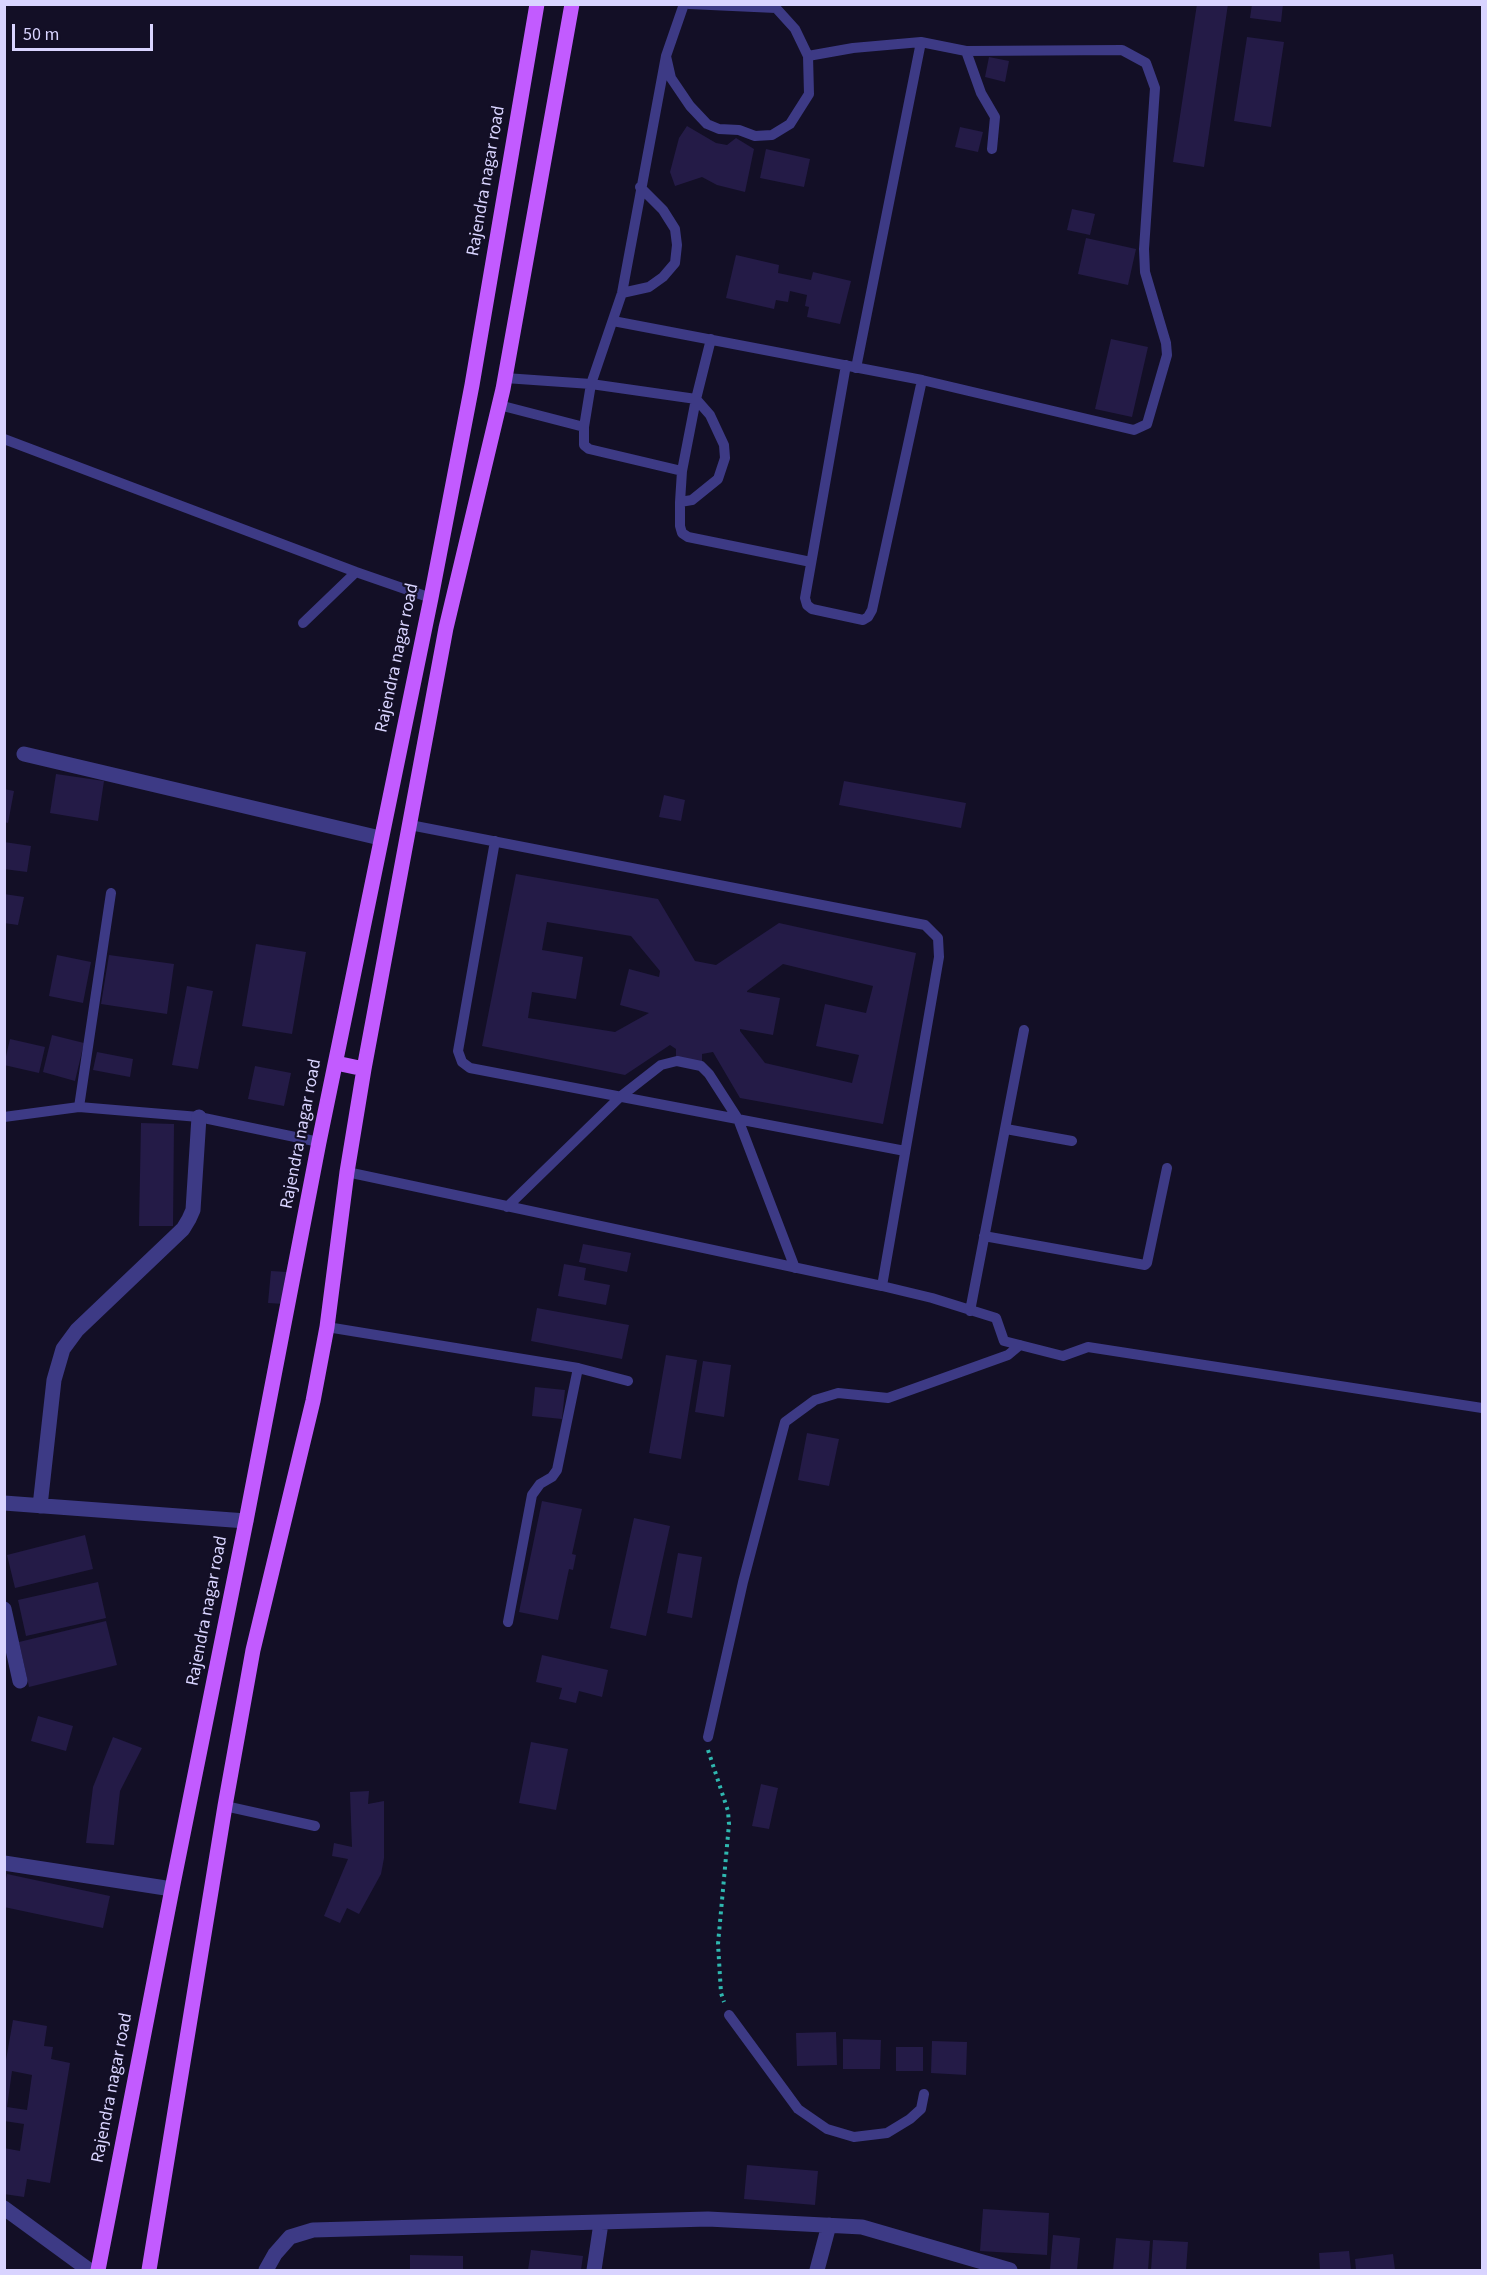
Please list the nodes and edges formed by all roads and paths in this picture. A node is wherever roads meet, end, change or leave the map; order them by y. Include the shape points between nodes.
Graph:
1 (537, 4) edge
2 (572, 4) edge
3 (684, 4) edge
4 (689, 4) edge
5 (921, 42) junction
6 (966, 51) junction
7 (666, 56) junction
8 (808, 56) junction
9 (992, 149) dead end
10 (640, 187) junction
11 (622, 293) junction
12 (613, 321) junction
13 (711, 339) junction
14 (851, 366) junction
15 (505, 378) junction
16 (922, 380) junction
17 (591, 384) junction
18 (696, 399) junction
19 (499, 405) junction
20 (584, 427) junction
21 (4, 439) edge
22 (682, 471) junction
23 (680, 502) junction
24 (811, 562) junction
25 (356, 572) junction
26 (431, 598) junction
27 (303, 623) dead end
28 (24, 754) dead end
29 (410, 825) junction
30 (380, 838) junction
31 (495, 841) junction
32 (111, 893) dead end
33 (1024, 1030) dead end
34 (336, 1064) junction
35 (364, 1070) junction
36 (620, 1097) junction
37 (80, 1107) junction
38 (4, 1117) edge
39 (199, 1117) junction
40 (738, 1119) junction
41 (1006, 1129) junction
42 (1072, 1141) dead end
43 (319, 1142) junction
44 (905, 1151) junction
45 (1167, 1168) dead end
46 (347, 1172) junction
47 (507, 1207) junction
48 (984, 1236) junction
49 (795, 1268) junction
50 (882, 1286) junction
51 (970, 1311) junction
52 (327, 1327) junction
53 (1020, 1345) junction
54 (578, 1368) junction
55 (628, 1381) dead end
56 (1482, 1408) edge
57 (4, 1503) edge
58 (40, 1506) junction
59 (246, 1521) junction
60 (4, 1610) edge
61 (508, 1622) dead end
62 (20, 1681) dead end
63 (708, 1737) joint
64 (225, 1806) junction
65 (315, 1826) dead end
66 (4, 1863) edge
67 (172, 1889) junction
68 (729, 2015) joint
69 (924, 2094) dead end
70 (4, 2208) edge
71 (601, 2223) junction
72 (829, 2225) junction
73 (88, 2271) edge
74 (98, 2271) edge
75 (149, 2271) edge
76 (266, 2271) edge
77 (594, 2271) edge
78 (817, 2271) edge
79 (1010, 2271) edge

1 - 26 main road, Rajendra nagar road
2 - 15 main road
3 - 7 lane
4 - 8 lane via 776,9 795,29
5 - 6 lane
5 - 8 lane
5 - 14 lane
6 - 9 lane via 981,93 995,117
6 - 16 lane via 1122,50 1146,63 1155,88 1145,272 1167,356 1148,424 1134,430
7 - 8 lane via 670,78 707,124 755,136 772,135 790,124 798,113 810,94
7 - 10 lane
10 - 11 lane
10 - 11 lane via 675,229 675,263 649,287
11 - 12 lane
12 - 13 lane
12 - 17 lane
13 - 14 lane
13 - 18 lane
14 - 16 lane
14 - 24 lane
15 - 17 lane
15 - 19 main road
16 - 24 lane via 868,617 863,620 807,605
17 - 18 lane
17 - 20 lane
18 - 22 lane
18 - 23 lane via 720,433 725,458 718,479 709,488 692,500
19 - 20 lane
19 - 29 main road via 446,628
20 - 22 lane via 583,441 589,449
21 - 25 lane
22 - 23 lane
23 - 24 lane via 680,526 688,537
25 - 26 lane
25 - 27 lane
26 - 30 main road, Rajendra nagar road
28 - 30 street
29 - 31 lane
29 - 35 main road
30 - 34 main road, Rajendra nagar road
31 - 36 lane via 458,1051 462,1062 470,1068
31 - 44 lane via 925,925 938,938 939,957
32 - 37 lane
33 - 41 lane
34 - 35 main road
34 - 43 main road, Rajendra nagar road
35 - 46 main road
36 - 40 lane
36 - 40 lane via 661,1065 677,1060 705,1069
36 - 47 lane
37 - 38 lane
37 - 39 lane
39 - 43 lane
39 - 58 street via 193,1210 189,1219 77,1330 63,1349 54,1380
40 - 44 lane
40 - 49 lane
41 - 42 lane
41 - 48 lane
43 - 59 main road, Rajendra nagar road
44 - 50 lane
45 - 48 lane via 1145,1265
46 - 47 lane
46 - 52 main road
47 - 49 lane
48 - 51 lane
49 - 50 lane
50 - 51 lane
51 - 53 lane via 996,1318 1004,1341
52 - 54 lane
52 - 64 main road via 253,1650
53 - 56 lane via 1063,1356 1088,1347
53 - 63 lane via 1008,1355 888,1398 838,1393 815,1400 785,1422
54 - 55 lane
54 - 61 lane via 557,1470 532,1496
57 - 58 street
58 - 59 street
59 - 67 main road, Rajendra nagar road
60 - 62 street
63 - 68 path via 708,1751 729,1824 718,1944 721,1993
64 - 65 lane
64 - 75 main road
66 - 67 street
67 - 74 main road, Rajendra nagar road
68 - 69 lane via 798,2109 827,2129 854,2137 887,2133 921,2109
70 - 73 street
71 - 72 street via 708,2219
71 - 76 street via 313,2230 290,2237
71 - 77 street
72 - 78 street
72 - 79 street via 862,2227

